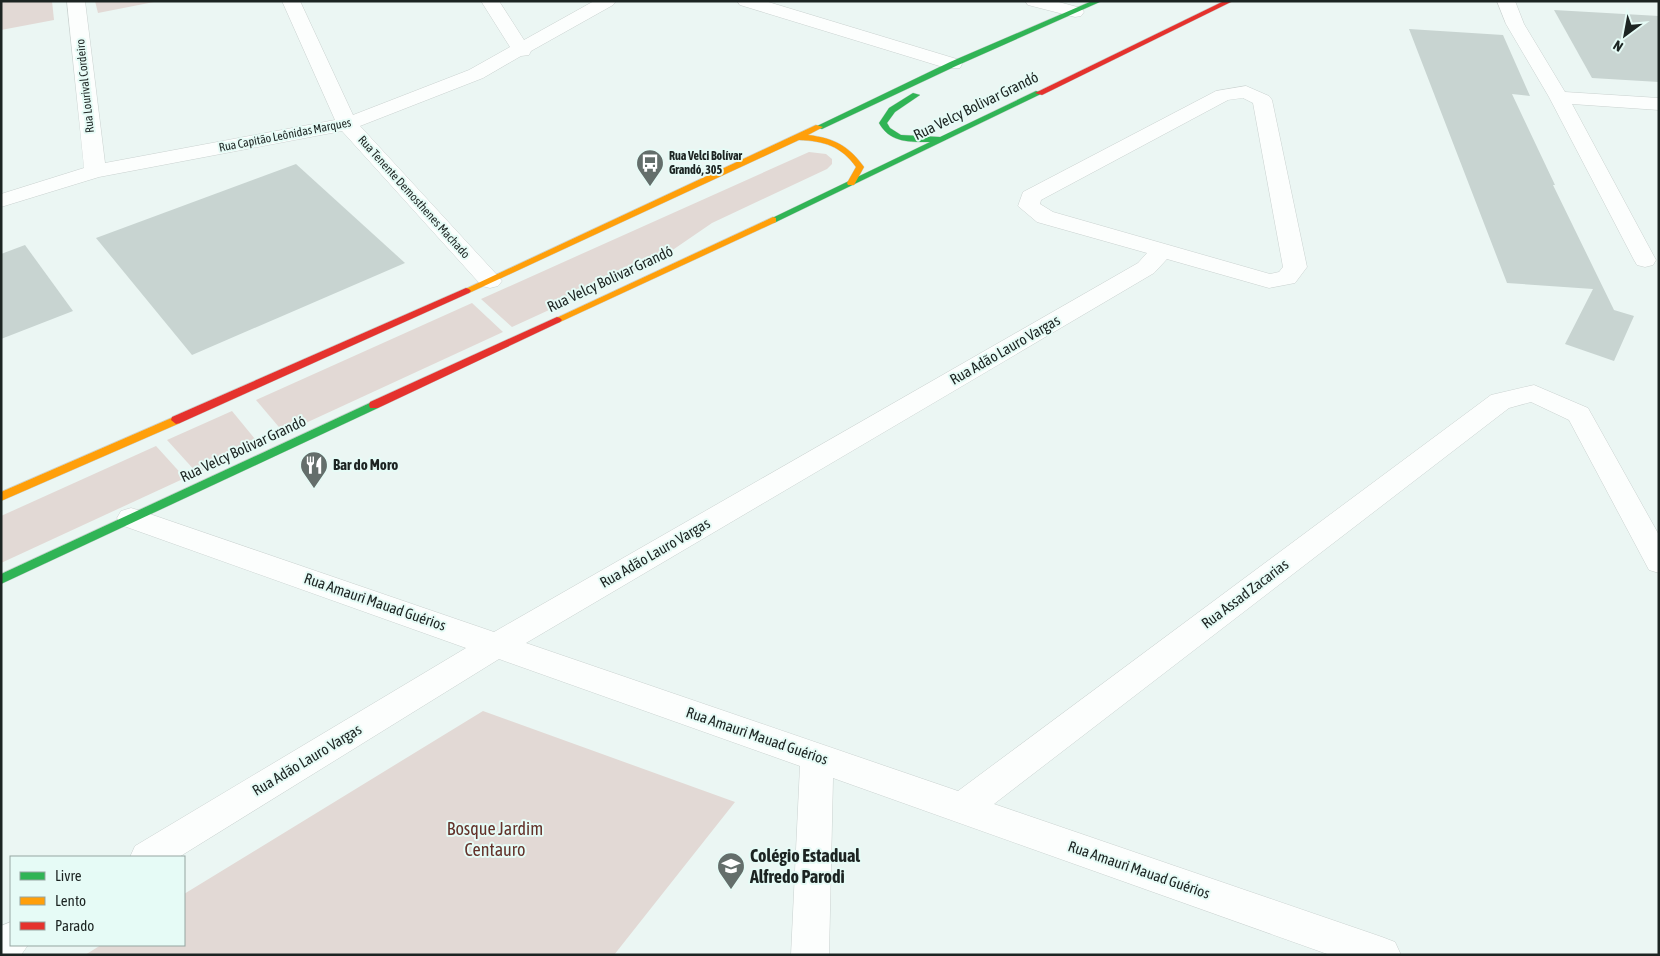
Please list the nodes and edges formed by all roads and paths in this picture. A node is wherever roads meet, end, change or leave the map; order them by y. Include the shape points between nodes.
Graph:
1 (76, 1) edge
2 (291, 1) edge
3 (490, 1) edge
4 (607, 1) edge
5 (746, 1) edge
6 (1034, 1) edge
7 (1099, 1) edge
8 (1230, 1) edge
9 (1506, 1) edge
10 (1074, 12) junction
11 (522, 51) junction
12 (953, 64) junction
13 (1559, 97) junction
14 (1659, 104) edge
15 (347, 124) junction
16 (797, 137) junction
17 (941, 139) junction
18 (95, 171) junction
19 (851, 184) junction
20 (1, 201) edge
21 (1162, 251) junction
22 (1645, 260) dead end
23 (490, 281) junction
24 (1, 497) edge
25 (132, 518) junction
26 (1659, 562) edge
27 (1, 579) edge
28 (497, 645) junction
29 (817, 758) junction
30 (962, 808) junction
31 (150, 856) edge
32 (1364, 951) edge
33 (810, 955) edge

1 - 18 street, Rua Lourival Cordeiro
2 - 15 street, Rua Tenente Demosthenes Machado
3 - 11 street
4 - 11 street, Rua Capitão Leônidas Marques
5 - 12 street
6 - 10 street
7 - 10 main road
8 - 17 main road, Rua Velcy Bolivar Grandó
9 - 13 street via 1515,24
10 - 12 main road
11 - 15 street, Rua Capitão Leônidas Marques via 476,74
12 - 16 main road
12 - 17 main road via 939,81 892,110 883,124 890,134 900,137
13 - 14 street
13 - 22 street
15 - 18 street, Rua Capitão Leônidas Marques
15 - 23 street, Rua Tenente Demosthenes Machado
16 - 19 main road via 828,139 851,150 860,166
16 - 23 main road
17 - 19 main road, Rua Velcy Bolivar Grandó
18 - 20 street, Rua Capitão Leônidas Marques
19 - 25 main road, Rua Velcy Bolivar Grandó
21 - 21 street via 1045,217 1029,206 1031,197 1223,95 1246,92 1262,100 1295,267 1287,278 1269,281
21 - 28 street, Rua Adão Lauro Vargas via 1146,268
23 - 24 main road
25 - 27 main road, Rua Velcy Bolivar Grandó
25 - 28 street, Rua Amauri Mauad Guérios
26 - 30 street, Rua Assad Zacarias via 1579,414 1534,392 1500,401
28 - 29 street, Rua Amauri Mauad Guérios
28 - 31 street, Rua Adão Lauro Vargas
29 - 30 street, Rua Amauri Mauad Guérios
29 - 33 street
30 - 32 street, Rua Amauri Mauad Guérios

